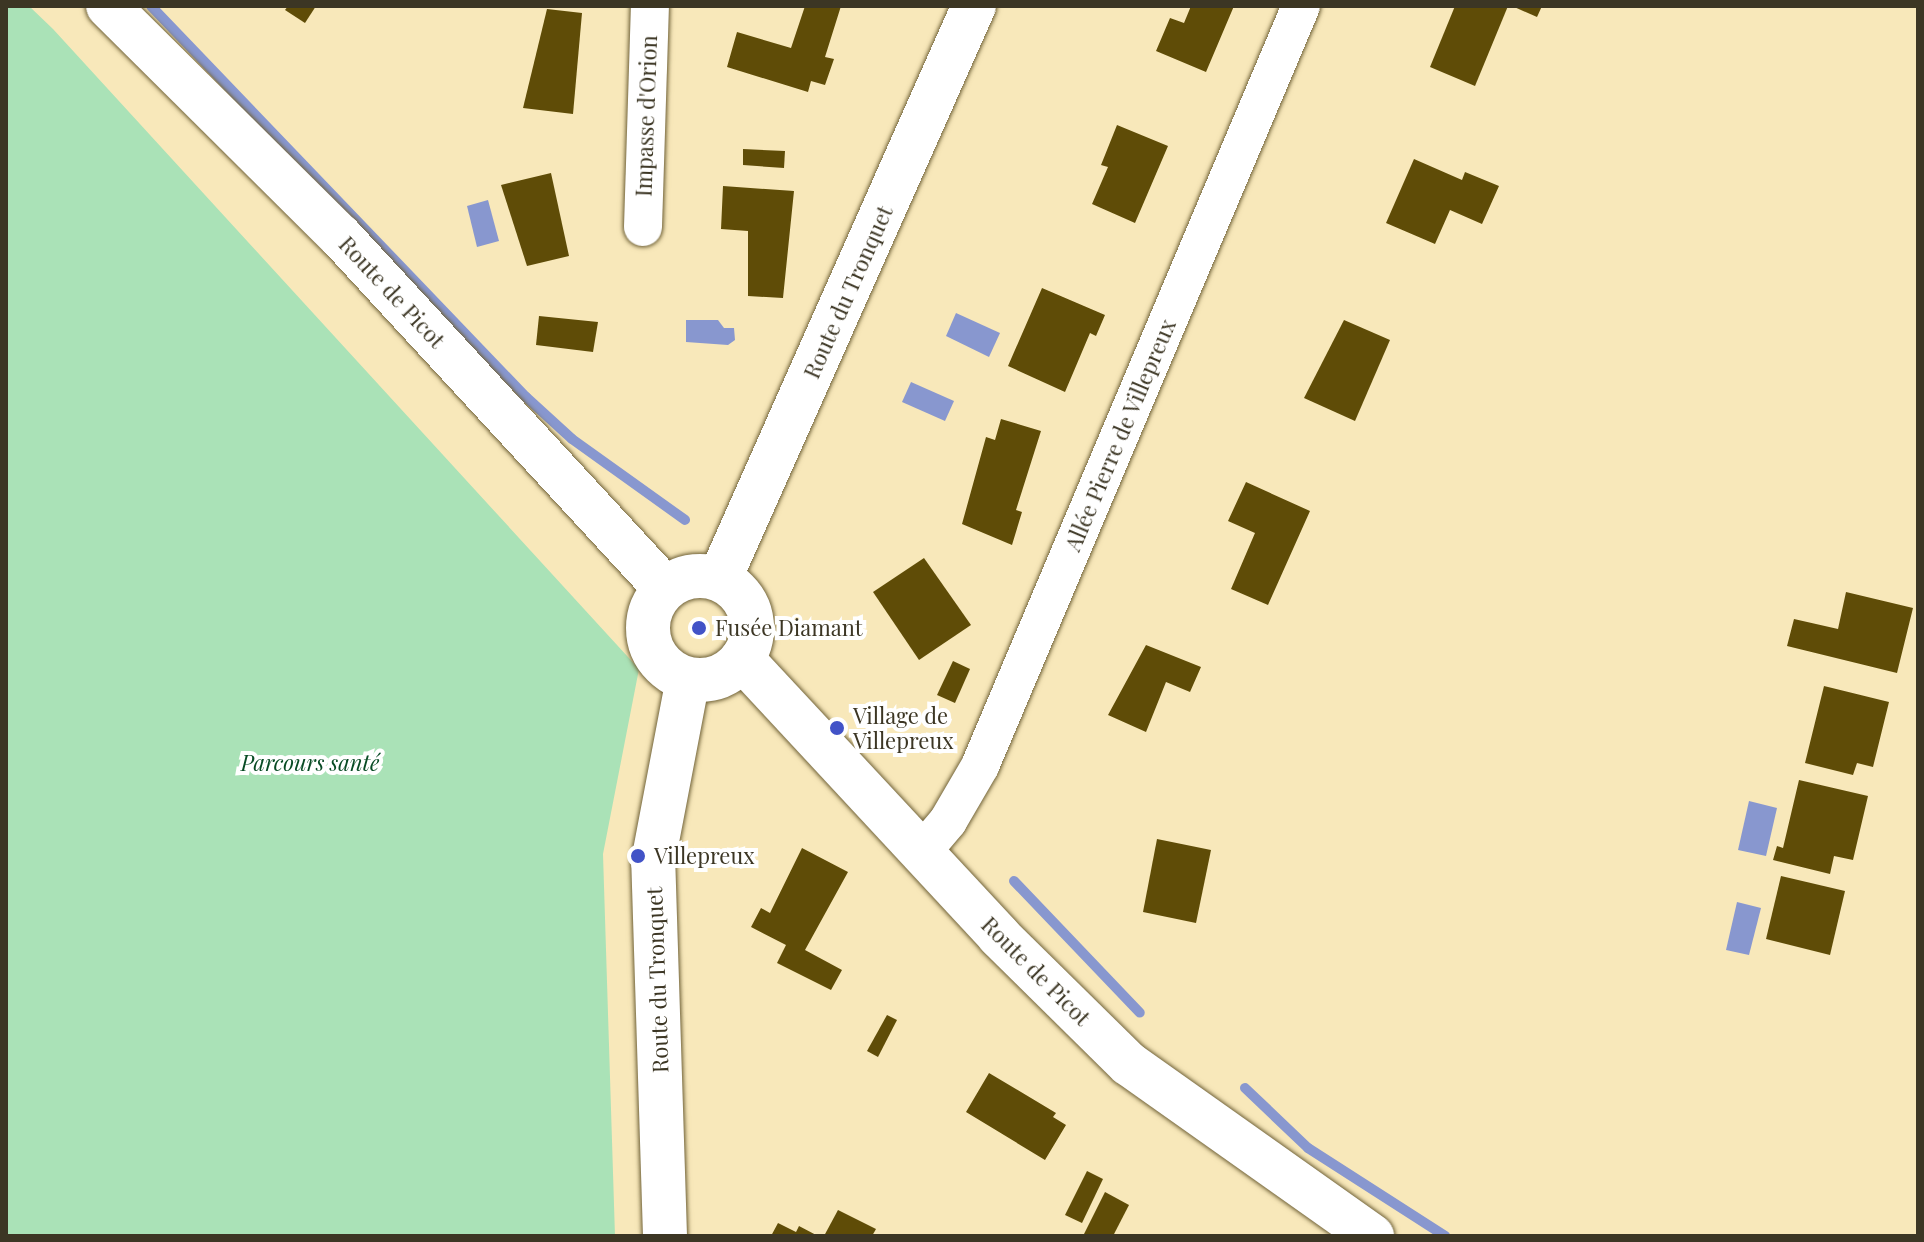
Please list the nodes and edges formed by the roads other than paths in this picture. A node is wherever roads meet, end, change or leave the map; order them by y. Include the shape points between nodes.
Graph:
1 (108, 6) edge
2 (650, 6) edge
3 (974, 6) edge
4 (1301, 6) edge
5 (643, 227) dead end
6 (720, 578) junction
7 (665, 588) junction
8 (742, 659) junction
9 (688, 679) junction
10 (921, 853) junction
11 (665, 1236) edge
12 (1372, 1236) edge

1 - 7 main road, Route de Picot via 340,236
2 - 5 street, Impasse d'Orion
3 - 6 main road, Route du Tronquet
4 - 10 street, Allée Pierre de Villepreux via 980,766 948,821
6 - 7 main road via 691,575
6 - 8 main road via 744,598 751,613 750,645
7 - 9 main road via 649,616 651,648 660,662
8 - 9 main road via 718,677
8 - 10 main road, Route de Picot
9 - 11 main road, Route du Tronquet via 653,862
10 - 12 main road, Route de Picot via 1129,1064

